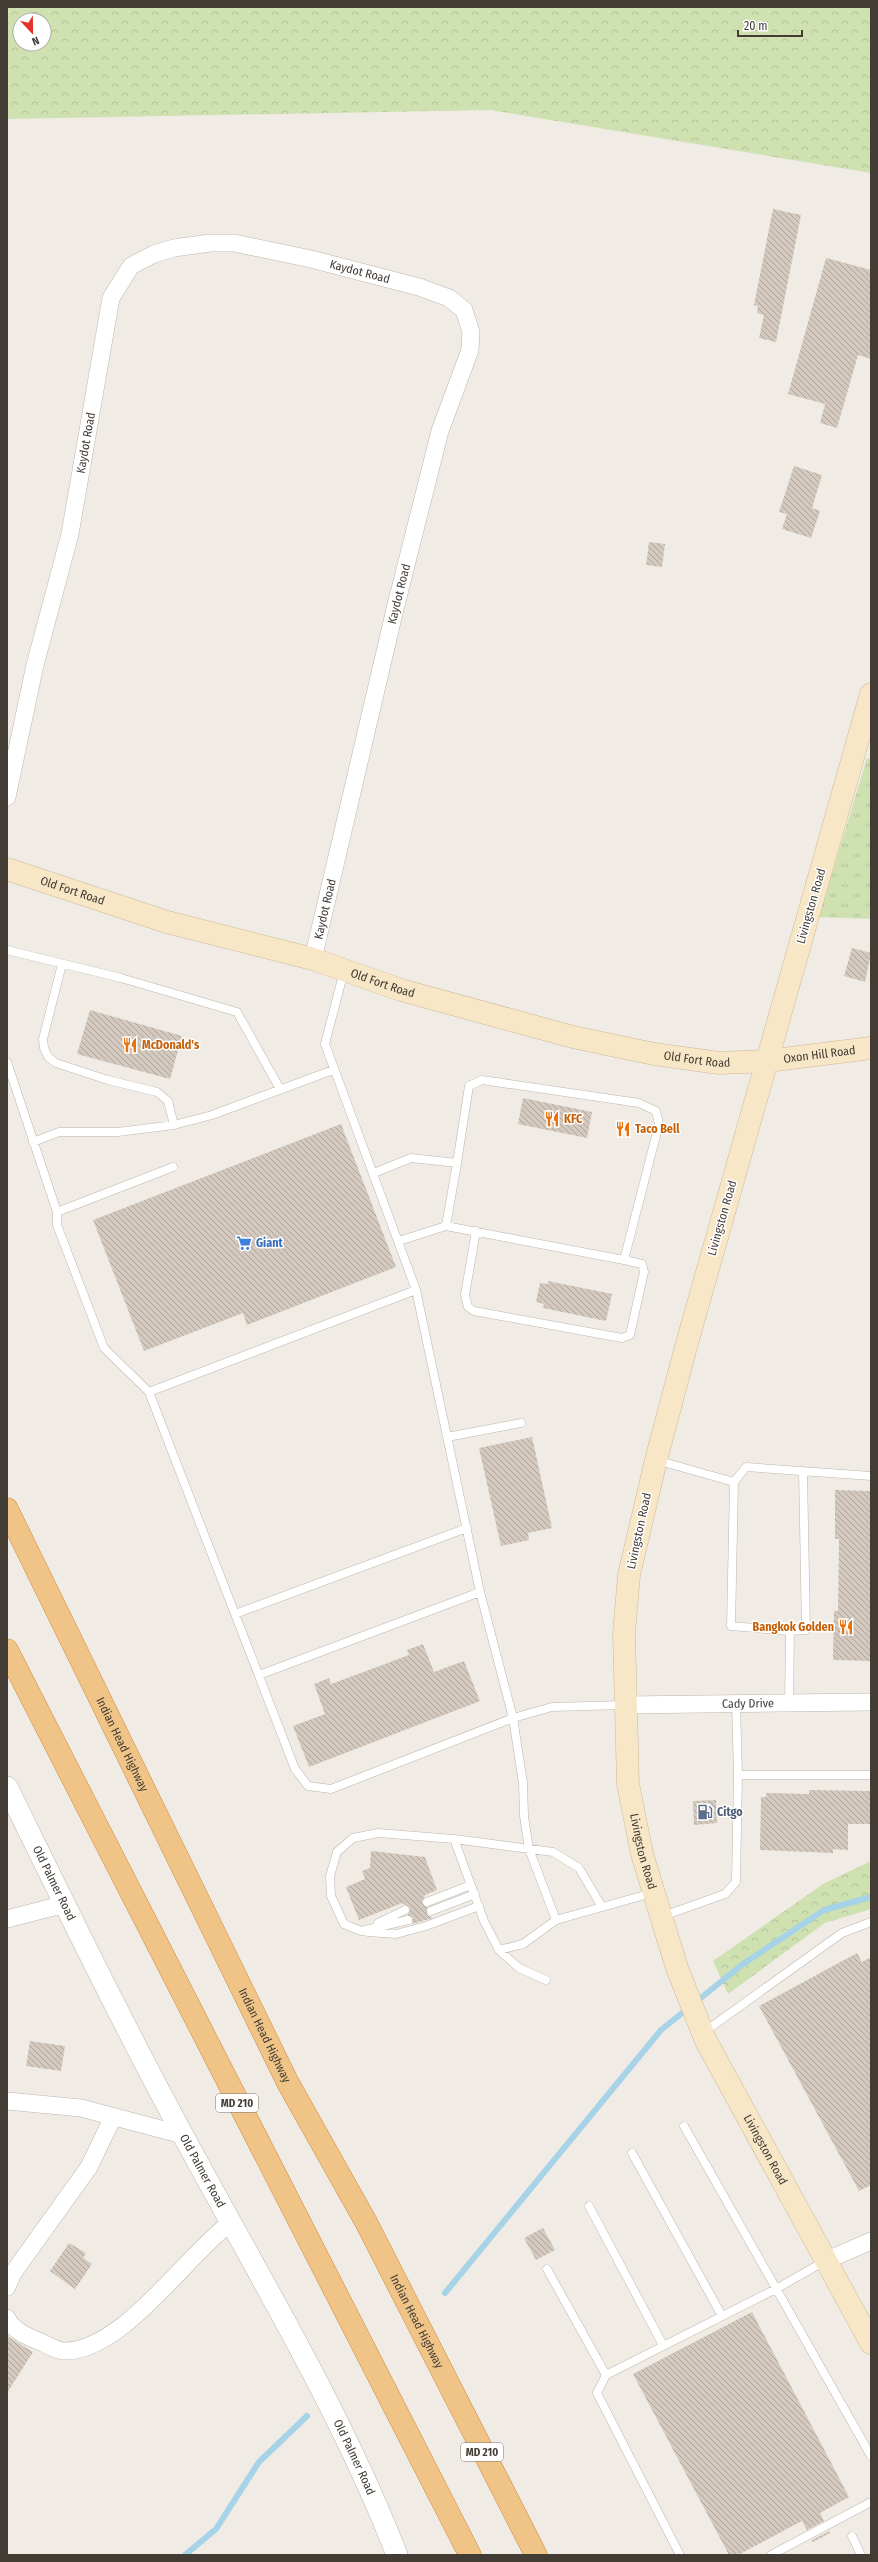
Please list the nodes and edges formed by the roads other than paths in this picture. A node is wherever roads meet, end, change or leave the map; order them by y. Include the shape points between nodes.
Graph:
1 (871, 694) edge
2 (7, 797) edge
3 (7, 869) edge
4 (7, 950) edge
5 (313, 959) junction
6 (62, 964) junction
7 (344, 970) junction
8 (871, 1048) edge
9 (767, 1060) junction
10 (7, 1062) edge
11 (332, 1070) junction
12 (280, 1089) junction
13 (174, 1125) junction
14 (33, 1142) junction
15 (457, 1163) junction
16 (173, 1167) dead end
17 (374, 1173) junction
18 (57, 1212) junction
19 (446, 1226) junction
20 (476, 1231) junction
21 (399, 1241) junction
22 (624, 1260) junction
23 (416, 1290) junction
24 (149, 1392) junction
25 (521, 1423) dead end
26 (447, 1437) junction
27 (656, 1460) junction
28 (803, 1471) junction
29 (871, 1476) edge
30 (734, 1482) junction
31 (7, 1509) edge
32 (467, 1528) junction
33 (480, 1592) junction
34 (235, 1614) junction
35 (790, 1631) junction
36 (7, 1650) edge
37 (259, 1676) junction
38 (871, 1702) edge
39 (789, 1703) junction
40 (736, 1704) junction
41 (625, 1705) junction
42 (513, 1718) junction
43 (738, 1775) junction
44 (871, 1775) edge
45 (7, 1787) edge
46 (454, 1839) junction
47 (529, 1849) junction
48 (471, 1885) junction
49 (653, 1893) junction
50 (475, 1894) junction
51 (427, 1902) dead end
52 (65, 1904) junction
53 (479, 1906) junction
54 (602, 1907) junction
55 (405, 1910) dead end
56 (431, 1911) dead end
57 (660, 1918) junction
58 (7, 1919) edge
59 (408, 1920) dead end
60 (556, 1920) junction
61 (871, 1922) edge
62 (362, 1931) junction
63 (499, 1950) junction
64 (546, 1980) dead end
65 (702, 2030) junction
66 (7, 2101) edge
67 (113, 2117) junction
68 (684, 2126) dead end
69 (183, 2135) junction
70 (632, 2153) dead end
71 (589, 2206) dead end
72 (230, 2223) junction
73 (871, 2241) edge
74 (825, 2261) junction
75 (547, 2269) dead end
76 (7, 2287) edge
77 (776, 2289) junction
78 (722, 2316) junction
79 (7, 2318) edge
80 (871, 2343) edge
81 (663, 2345) junction
82 (606, 2375) junction
83 (871, 2456) edge
84 (871, 2502) edge
85 (852, 2536) dead end
86 (397, 2555) edge
87 (470, 2555) edge
88 (536, 2555) edge
89 (680, 2555) edge
90 (771, 2555) edge
91 (861, 2555) edge

1 - 9 main road, Livingston Road
2 - 5 street, Kaydot Road via 35,665 70,534 111,298 131,266 174,248 234,243 326,263 419,287 449,298 464,310 471,332 470,350 440,432 395,609
3 - 5 main road, Old Fort Road via 167,922
4 - 6 lane
5 - 7 main road, Old Fort Road
6 - 12 lane via 121,978 237,1012
6 - 13 lane via 43,1039 48,1057 56,1064 156,1092 168,1101
7 - 9 main road, Old Fort Road via 401,990 573,1037 654,1054 719,1063
7 - 11 lane via 325,1044
8 - 9 main road, Oxon Hill Road
9 - 27 main road, Livingston Road
10 - 14 lane
11 - 12 lane
11 - 17 lane
12 - 13 lane via 212,1115
13 - 14 lane via 118,1132 59,1132
14 - 18 lane
15 - 17 lane via 411,1158
15 - 19 lane
15 - 22 lane via 469,1086 482,1080 639,1104 656,1111 659,1124
16 - 18 lane
17 - 21 lane
18 - 24 lane via 57,1225 104,1348
19 - 20 lane
19 - 21 lane
20 - 22 lane
20 - 22 lane via 465,1295 468,1307 474,1311 622,1338 630,1335 644,1272 642,1264
21 - 23 lane
23 - 24 lane
23 - 26 lane
24 - 34 lane
25 - 26 lane
26 - 32 lane
27 - 30 lane
27 - 41 main road, Livingston Road via 629,1575 624,1633
28 - 29 lane
28 - 30 lane via 746,1467
28 - 35 lane via 806,1630
30 - 35 lane via 731,1626
31 - 88 highway, Indian Head Highway / MD 210 via 288,2083 366,2222
32 - 33 lane
32 - 34 lane
33 - 37 lane
33 - 42 lane
34 - 37 lane
35 - 39 lane
36 - 87 highway, MD 210
37 - 42 lane via 295,1768 308,1786 331,1789
38 - 39 street, Cady Drive
39 - 40 street, Cady Drive
40 - 41 street, Cady Drive
40 - 43 lane
41 - 42 lane via 552,1708
41 - 49 main road, Livingston Road via 628,1784 642,1854
42 - 47 lane via 523,1783
43 - 44 lane
43 - 57 lane via 736,1882 725,1894
45 - 52 street, Old Palmer Road
46 - 47 lane
46 - 48 lane
46 - 62 lane via 378,1833 353,1838 337,1852 330,1876 331,1896 344,1924
47 - 54 lane via 553,1852 579,1868
47 - 60 lane
48 - 50 lane
48 - 51 lane
49 - 54 lane
49 - 57 main road, Livingston Road
50 - 53 lane
50 - 56 lane
52 - 58 street
52 - 69 street, Old Palmer Road
53 - 62 lane via 426,1926 396,1934
53 - 63 lane
54 - 60 lane
55 - 62 lane
57 - 65 main road, Livingston Road
59 - 62 lane
60 - 63 lane via 523,1944
61 - 65 lane via 842,1933
63 - 64 lane via 519,1968
65 - 74 main road, Livingston Road
66 - 67 street via 81,2108
67 - 69 street
67 - 76 street via 89,2167 13,2273
68 - 77 lane
69 - 72 street, Old Palmer Road
70 - 78 lane
71 - 81 lane
72 - 79 street via 208,2240 138,2315 104,2340 84,2348 62,2351 28,2337 10,2324
72 - 86 street, Old Palmer Road via 334,2414 377,2503
73 - 74 street
74 - 77 lane
74 - 80 main road, Livingston Road
75 - 82 lane
77 - 78 lane
77 - 83 lane
78 - 81 lane
81 - 82 lane
82 - 89 lane via 597,2393
84 - 90 lane
85 - 91 lane

